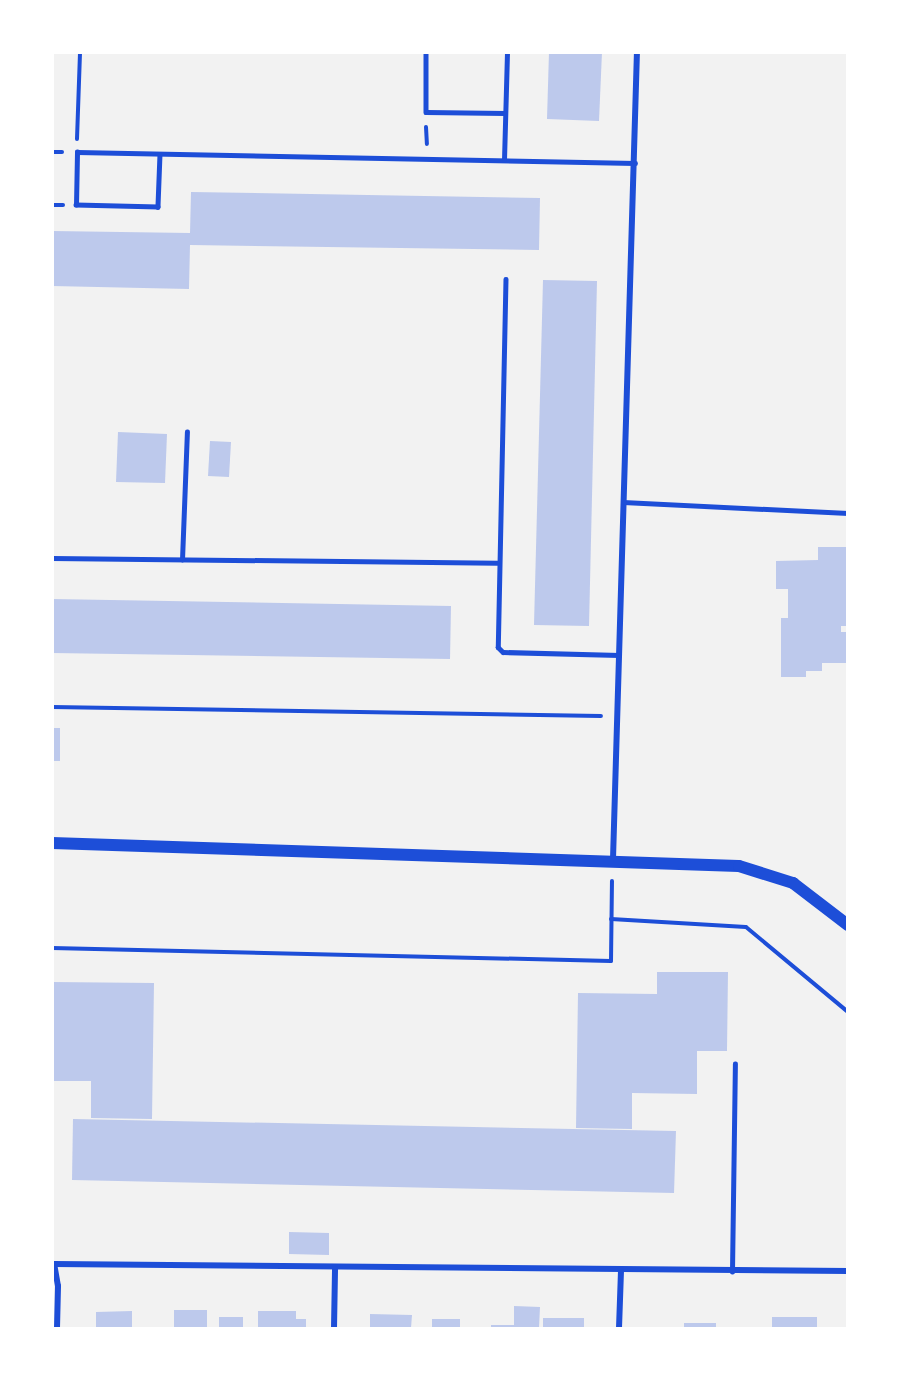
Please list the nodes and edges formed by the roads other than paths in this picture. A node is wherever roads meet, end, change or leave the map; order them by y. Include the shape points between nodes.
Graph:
1 (426, 52) edge
2 (507, 52) edge
3 (637, 52) edge
4 (505, 113) junction
5 (160, 154) junction
6 (504, 160) junction
7 (635, 163) junction
8 (506, 279) dead end
9 (187, 432) dead end
10 (623, 502) junction
11 (848, 513) edge
12 (52, 558) edge
13 (182, 560) junction
14 (497, 563) junction
15 (619, 655) junction
16 (52, 843) edge
17 (613, 859) junction
18 (848, 925) edge
19 (735, 1064) dead end
20 (52, 1257) edge
21 (53, 1264) edge
22 (336, 1269) junction
23 (848, 1271) edge
24 (621, 1272) junction
25 (732, 1272) junction
26 (57, 1329) edge
27 (334, 1329) edge
28 (619, 1329) edge

1 - 4 lane via 426,112
2 - 4 lane
3 - 7 street
4 - 6 lane
5 - 5 lane via 77,152 76,205 158,207
5 - 6 lane
6 - 7 lane
7 - 10 street
8 - 14 lane
9 - 13 lane
10 - 11 lane
10 - 15 street
12 - 13 lane
13 - 14 lane
14 - 15 lane via 497,638 503,652
15 - 17 street
16 - 17 main road
17 - 18 main road via 740,866 768,872 807,892
19 - 25 lane
20 - 21 lane
21 - 22 street
21 - 26 street via 58,1286
22 - 24 street
22 - 27 street
23 - 25 street
24 - 25 street
24 - 28 street

